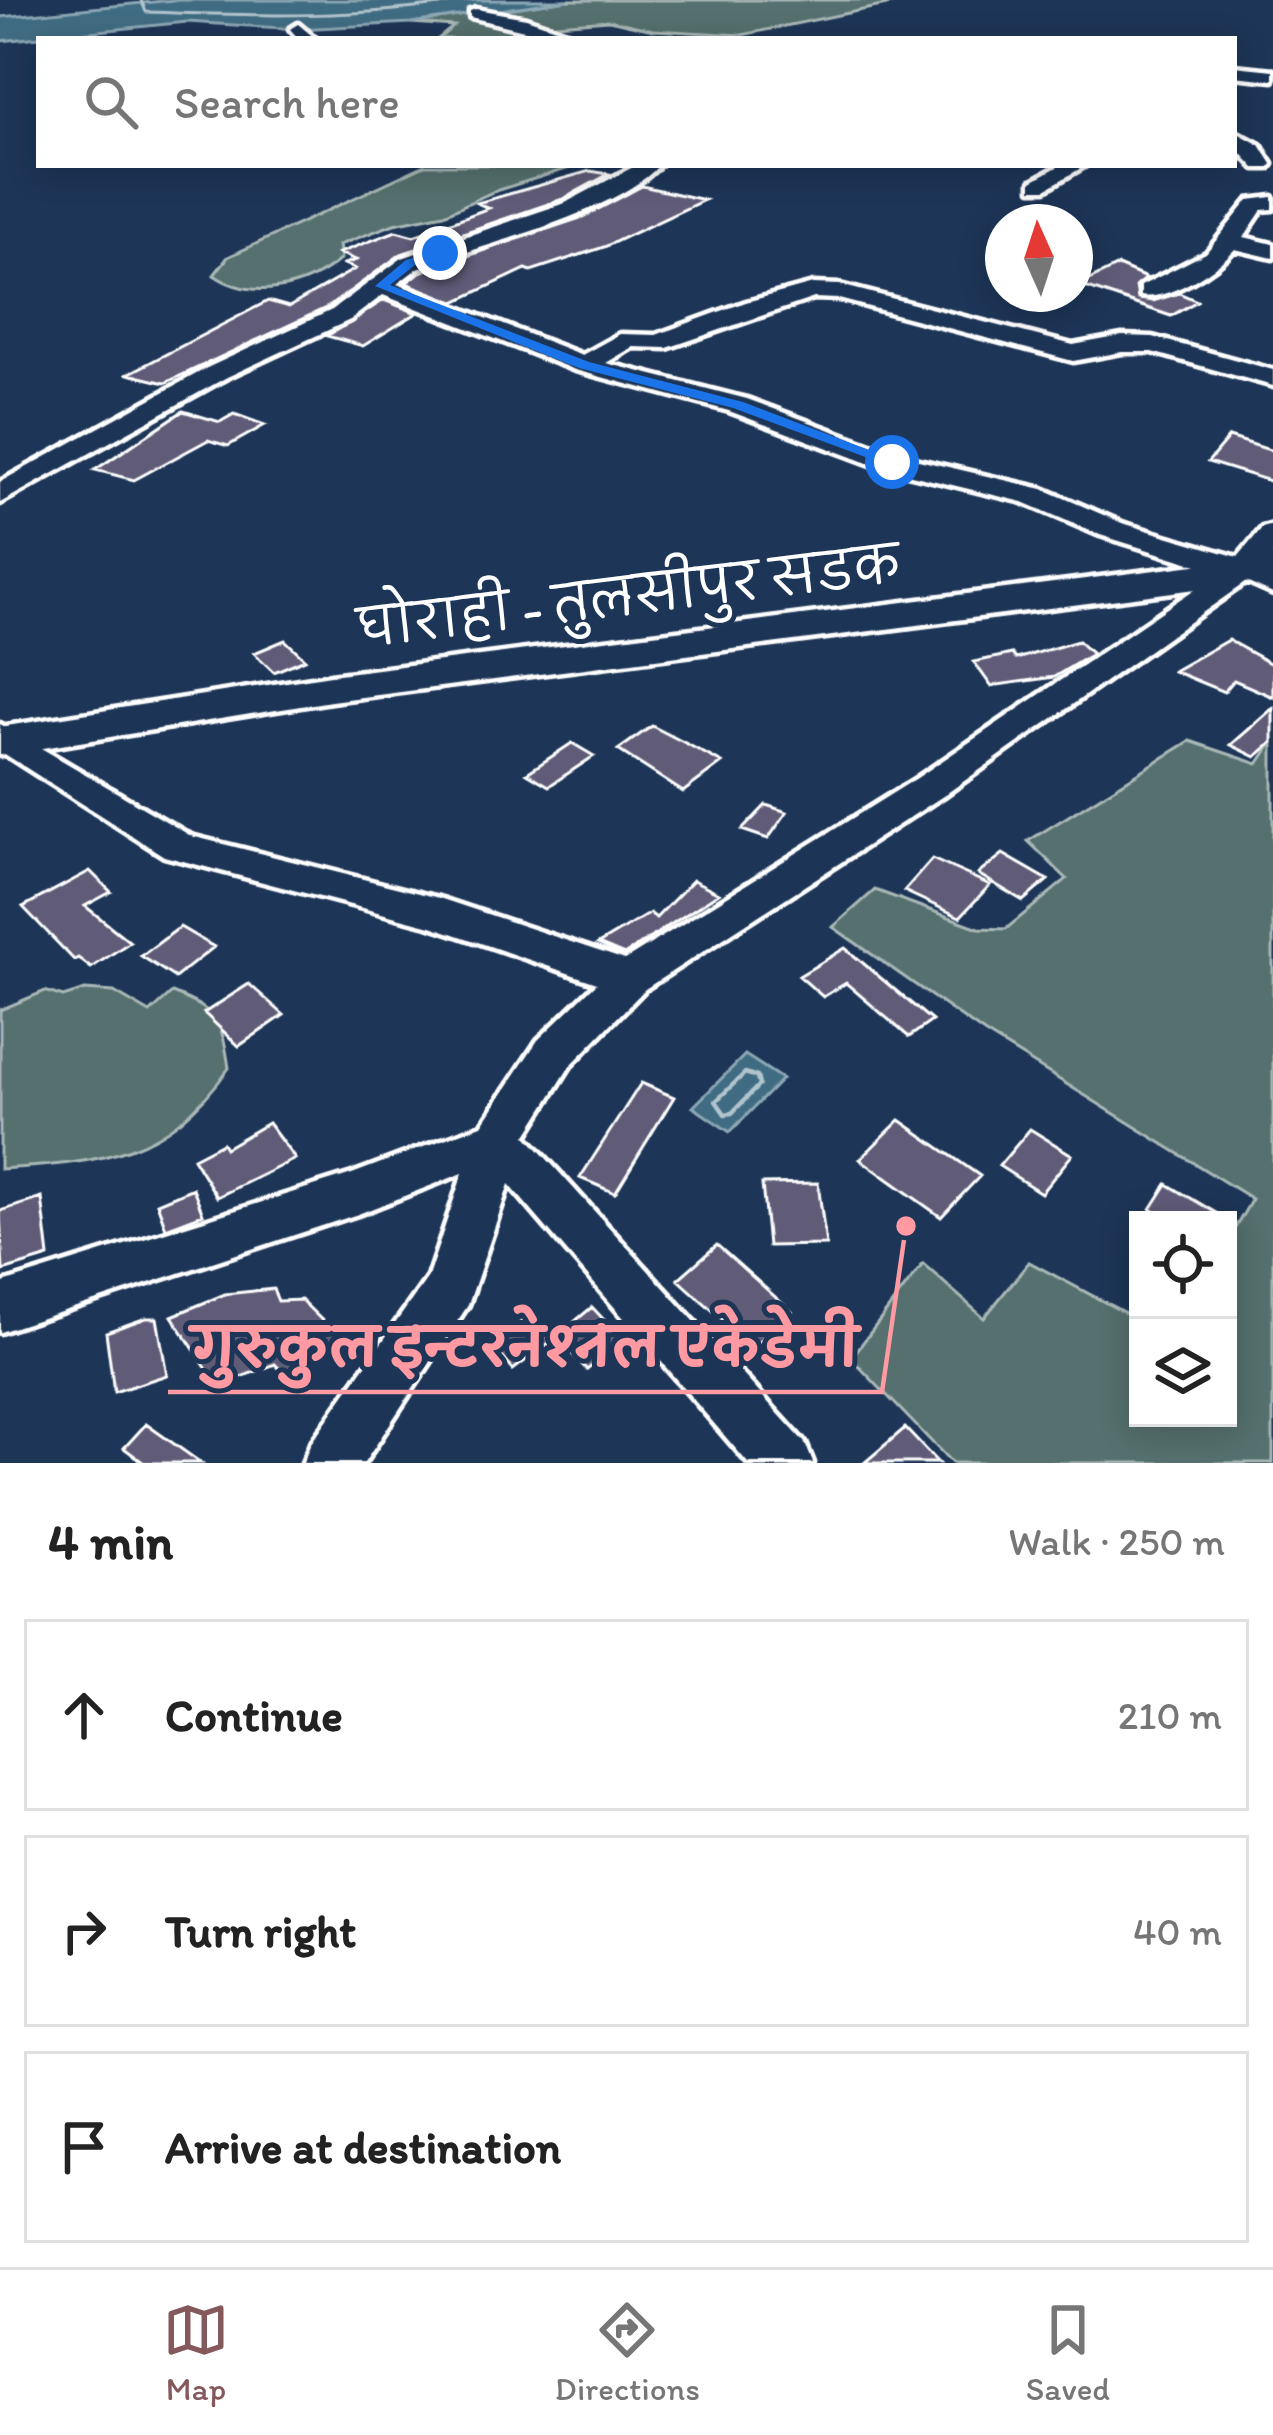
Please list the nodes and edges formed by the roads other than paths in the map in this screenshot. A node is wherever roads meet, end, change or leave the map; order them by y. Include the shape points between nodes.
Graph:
1 (476, 14) dead end
2 (570, 36) edge
3 (1237, 70) edge
4 (1273, 75) edge
5 (1237, 138) edge
6 (1237, 164) edge
7 (1268, 164) edge
8 (646, 168) edge
9 (1071, 168) edge
10 (1040, 185) dead end
11 (1273, 203) edge
12 (1230, 241) junction
13 (1273, 250) edge
14 (381, 286) junction
15 (1149, 292) dead end
16 (584, 365) junction
17 (1273, 379) edge
18 (0, 494) edge
19 (1273, 534) edge
20 (1264, 573) edge
21 (3, 739) edge
22 (630, 978) junction
23 (499, 1139) junction
24 (0, 1308) edge
25 (332, 1463) edge
26 (785, 1463) edge

1 - 2 street
3 - 4 street
5 - 7 street
6 - 7 street
8 - 14 street via 572,207 410,263
9 - 10 street
11 - 12 street via 1256,205
12 - 13 street
12 - 15 street
14 - 16 street
14 - 18 street
16 - 17 street via 629,339 658,343 813,291 1073,353 1153,345
16 - 20 street via 738,405 892,462 1033,495 1111,529
19 - 20 street
20 - 21 main road, घोराही - तुलसीपुर सडक via 332,688
20 - 22 street
21 - 22 street via 178,846 439,913
22 - 23 street via 554,1053
23 - 24 street
23 - 25 street via 450,1288
23 - 26 street

